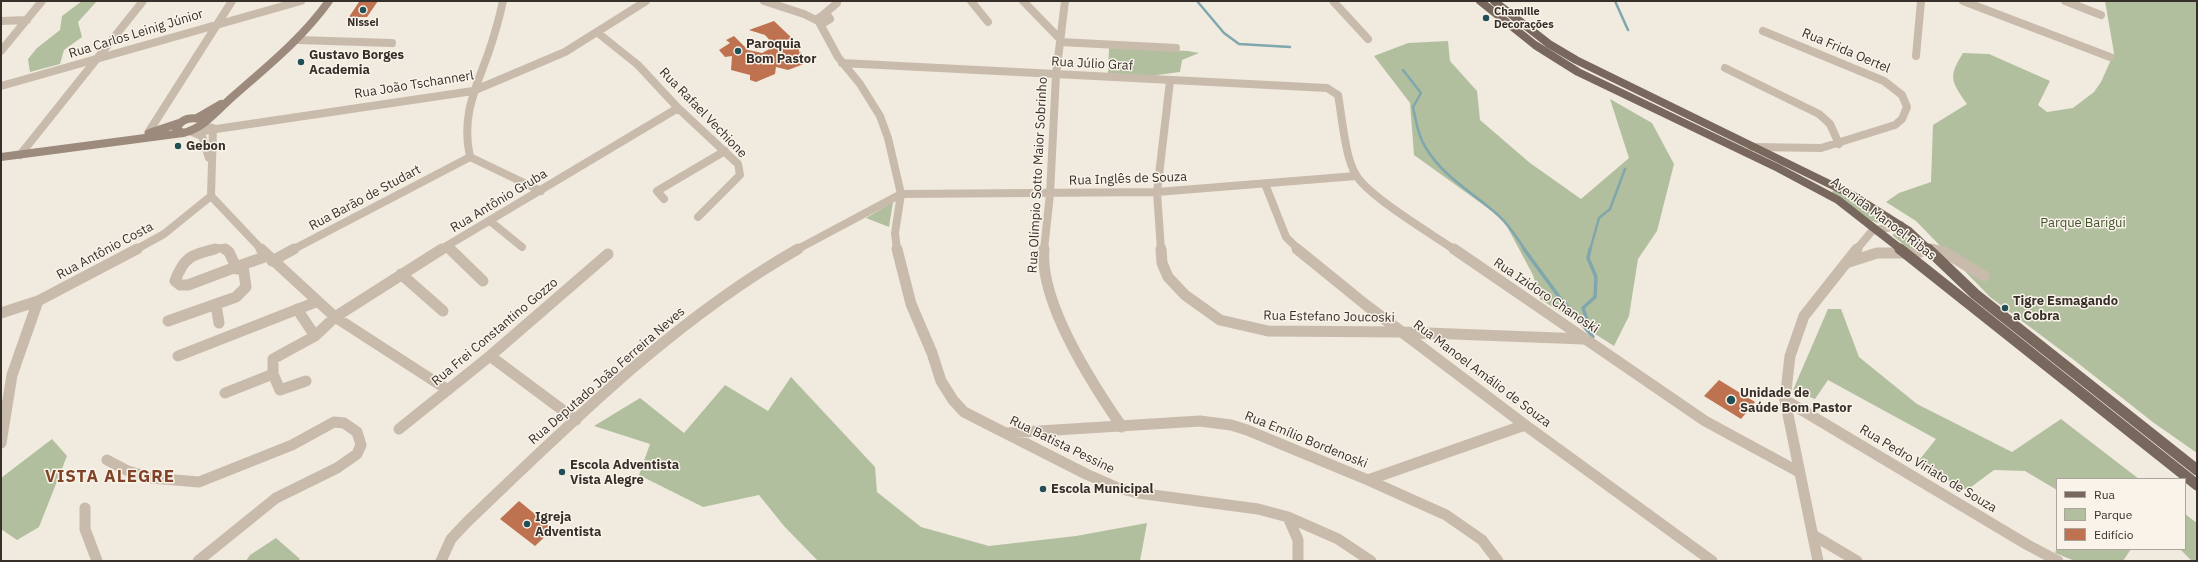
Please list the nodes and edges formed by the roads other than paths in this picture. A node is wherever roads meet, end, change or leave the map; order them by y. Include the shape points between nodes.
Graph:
1 (42, 1) edge
2 (143, 1) edge
3 (232, 1) edge
4 (301, 1) edge
5 (329, 1) edge
6 (503, 1) edge
7 (646, 1) edge
8 (764, 1) edge
9 (971, 1) edge
10 (1023, 1) edge
11 (1065, 1) edge
12 (1333, 1) edge
13 (1480, 1) edge
14 (1494, 1) edge
15 (1921, 1) edge
16 (1963, 1) edge
17 (2065, 1) edge
18 (838, 2) edge
19 (2101, 15) dead end
20 (823, 18) junction
21 (27, 20) junction
22 (1, 21) edge
23 (988, 22) dead end
24 (217, 24) junction
25 (1511, 26) junction
26 (1763, 31) dead end
27 (1534, 32) junction
28 (598, 33) junction
29 (1368, 39) dead end
30 (298, 40) junction
31 (1060, 41) junction
32 (392, 43) dead end
33 (1176, 48) dead end
34 (1, 51) edge
35 (1916, 56) dead end
36 (2110, 57) dead end
37 (99, 58) junction
38 (842, 63) junction
39 (1725, 68) dead end
40 (1056, 75) junction
41 (1170, 80) junction
42 (1, 86) edge
43 (474, 91) junction
44 (1338, 95) joint
45 (678, 108) junction
46 (179, 123) junction
47 (194, 127) junction
48 (213, 128) junction
49 (148, 133) junction
50 (126, 140) junction
51 (1724, 142) junction
52 (1839, 144) junction
53 (1752, 147) junction
54 (724, 151) junction
55 (20, 155) junction
56 (1, 157) edge
57 (470, 158) junction
58 (212, 167) junction
59 (1778, 168) junction
60 (1809, 174) junction
61 (1356, 176) junction
62 (1265, 184) junction
63 (541, 191) junction
64 (1157, 192) junction
65 (901, 194) junction
66 (1050, 194) junction
67 (211, 196) junction
68 (664, 199) dead end
69 (698, 217) dead end
70 (490, 221) junction
71 (1901, 225) junction
72 (1875, 229) junction
73 (447, 247) junction
74 (522, 247) dead end
75 (1929, 249) junction
76 (1906, 253) junction
77 (608, 254) dead end
78 (269, 259) junction
79 (1849, 262) junction
80 (240, 267) junction
81 (401, 274) junction
82 (1984, 276) dead end
83 (483, 281) dead end
84 (38, 301) junction
85 (316, 302) junction
86 (216, 305) junction
87 (297, 309) junction
88 (444, 311) dead end
89 (1, 313) edge
90 (335, 317) junction
91 (168, 321) dead end
92 (219, 323) dead end
93 (1401, 332) junction
94 (315, 336) junction
95 (1584, 339) junction
96 (178, 356) dead end
97 (490, 356) junction
98 (273, 374) junction
99 (306, 381) dead end
100 (448, 390) junction
101 (225, 393) dead end
102 (1786, 400) junction
103 (576, 420) junction
104 (1525, 425) junction
105 (1122, 427) junction
106 (399, 429) dead end
107 (1006, 434) junction
108 (1, 442) edge
109 (107, 460) dead end
110 (2197, 470) edge
111 (1799, 472) junction
112 (1368, 480) junction
113 (2197, 485) edge
114 (86, 508) dead end
115 (1288, 517) junction
116 (1812, 535) junction
117 (97, 561) edge
118 (198, 561) edge
119 (441, 561) edge
120 (1298, 561) edge
121 (1371, 561) edge
122 (1498, 561) edge
123 (1712, 561) edge
124 (1818, 561) edge
125 (1857, 561) edge
126 (2058, 561) edge

1 - 21 street
2 - 37 street
3 - 24 street
4 - 24 street, Rua Carlos Leinig Júnior
5 - 30 main road
6 - 43 street via 493,39
7 - 28 street, Rua João Tschannerl
8 - 20 street
9 - 23 street
10 - 31 street
11 - 31 street, Rua Olímpio Sotto Maior Sobrinho
12 - 29 street
13 - 25 main road, Avenida Manoel Ribas
14 - 27 main road, Avenida Manoel Ribas
15 - 35 street
16 - 36 street
17 - 19 street
18 - 20 street
20 - 38 street via 832,46
21 - 22 street
21 - 34 street
24 - 37 street, Rua Carlos Leinig Júnior
24 - 49 street
25 - 27 main road via 1516,25
25 - 51 main road, Avenida Manoel Ribas via 1578,72
26 - 52 street, Rua Frida Oertel via 1884,81 1900,92 1905,99 1906,110 1900,122
27 - 53 main road, Avenida Manoel Ribas via 1589,67
28 - 43 street, Rua João Tschannerl via 565,52
28 - 45 street, Rua Rafael Vechione via 638,65
30 - 32 street
30 - 47 main road via 213,116
31 - 33 street
31 - 40 street, Rua Olímpio Sotto Maior Sobrinho
37 - 42 street, Rua Carlos Leinig Júnior
37 - 55 street
38 - 40 street, Rua Júlio Graf
38 - 65 street via 864,89 880,116 888,138
39 - 52 street via 1819,114 1830,124
40 - 41 street, Rua Júlio Graf
40 - 66 street, Rua Olímpio Sotto Maior Sobrinho
41 - 44 street, Rua Júlio Graf via 1298,85 1327,88
41 - 64 street, Rua Estefano Joucoski
43 - 48 street, Rua João Tschannerl
43 - 57 street via 464,129
44 - 61 street, Rua Izidoro Chanoski via 1351,164
45 - 54 street, Rua Rafael Vechione
45 - 63 street, Rua Antônio Gruba
46 - 47 main road, Rua João Tschannerl via 187,119
46 - 47 main road via 176,129
46 - 49 main road, Rua João Tschannerl
47 - 48 street, Rua João Tschannerl
47 - 50 main road, Rua João Tschannerl
47 - 58 street via 202,136
48 - 58 street
49 - 50 main road, Rua João Tschannerl
50 - 55 main road, Rua João Tschannerl
51 - 53 main road via 1746,148
51 - 59 main road, Avenida Manoel Ribas
52 - 53 street, Rua Frida Oertel via 1809,148
53 - 60 main road, Avenida Manoel Ribas
54 - 68 street via 657,191
54 - 69 street, Rua Rafael Vechione via 738,164 740,175
55 - 56 main road, Rua João Tschannerl
57 - 63 street
57 - 78 street, Rua Barão de Studart
58 - 67 street
59 - 60 main road via 1788,166
59 - 72 main road, Avenida Manoel Ribas via 1830,195
60 - 71 main road, Avenida Manoel Ribas via 1866,202
61 - 62 street, Rua Inglês de Souza
61 - 95 street, Rua Izidoro Chanoski via 1373,193
62 - 64 street, Rua Inglês de Souza
62 - 93 street, Rua Manoel Amálio de Souza via 1286,237 1298,250
63 - 70 street, Rua Antônio Gruba
64 - 66 street, Rua Inglês de Souza
64 - 93 street, Rua Estefano Joucoski via 1162,263 1168,277 1185,295 1220,320 1268,332
65 - 66 street, Rua Inglês de Souza
65 - 103 street, Rua Deputado João Ferreira Neves via 801,247 714,302 660,344
65 - 107 street, Rua Batista Pessine via 895,233 898,259 941,381 964,412
66 - 105 street, Rua Olímpio Sotto Maior Sobrinho via 1044,253 1046,281 1054,308 1101,396
67 - 78 street
67 - 84 street, Rua Antônio Costa via 164,234
70 - 73 street, Rua Antônio Gruba
70 - 74 street
71 - 72 street
71 - 75 main road, Avenida Manoel Ribas
72 - 76 main road, Avenida Manoel Ribas
72 - 79 street
73 - 81 street, Rua Antônio Gruba
73 - 83 street
75 - 76 street
75 - 82 street via 1944,252
75 - 110 main road, Avenida Manoel Ribas via 1975,294
76 - 79 street via 1877,253
76 - 113 main road, Avenida Manoel Ribas
77 - 97 street, Rua Frei Constantino Gozzo
78 - 80 street, Rua Barão de Studart
78 - 85 street
79 - 102 street via 1820,294 1798,330 1789,360
80 - 80 street, Rua Barão de Studart via 188,285 180,285 175,281 180,266 187,260 204,252 222,248
80 - 86 street via 246,287 243,292
81 - 88 street
81 - 90 street, Rua Antônio Gruba
84 - 89 street, Rua Antônio Costa
84 - 108 street via 12,375
85 - 87 street
85 - 90 street
86 - 91 street
86 - 92 street
87 - 94 street
87 - 96 street
90 - 94 street, Rua Antônio Gruba
90 - 100 street
93 - 95 street, Rua Estefano Joucoski
93 - 104 street, Rua Manoel Amálio de Souza
94 - 98 street, Rua Antônio Gruba via 273,359
95 - 111 street, Rua Izidoro Chanoski via 1705,421
97 - 100 street, Rua Frei Constantino Gozzo
97 - 103 street
98 - 99 street via 280,390
98 - 101 street
100 - 106 street, Rua Frei Constantino Gozzo
102 - 111 street
102 - 126 street, Rua Pedro Viriato de Souza
103 - 119 street, Rua Deputado João Ferreira Neves via 451,539
104 - 112 street
104 - 123 street, Rua Manoel Amálio de Souza
105 - 107 street, Rua Emílio Bordenoski
105 - 112 street, Rua Emílio Bordenoski via 1200,421 1231,425
107 - 115 street, Rua Batista Pessine via 1118,488 1258,509
109 - 118 street via 140,476 200,482 292,445 334,422 344,423 357,432 361,445 357,454 337,468 276,498
111 - 116 street
112 - 122 street, Rua Emílio Bordenoski via 1446,515 1482,540
114 - 117 street via 85,529
115 - 120 street via 1298,540
115 - 121 street, Rua Batista Pessine via 1338,539
116 - 124 street
116 - 125 street

